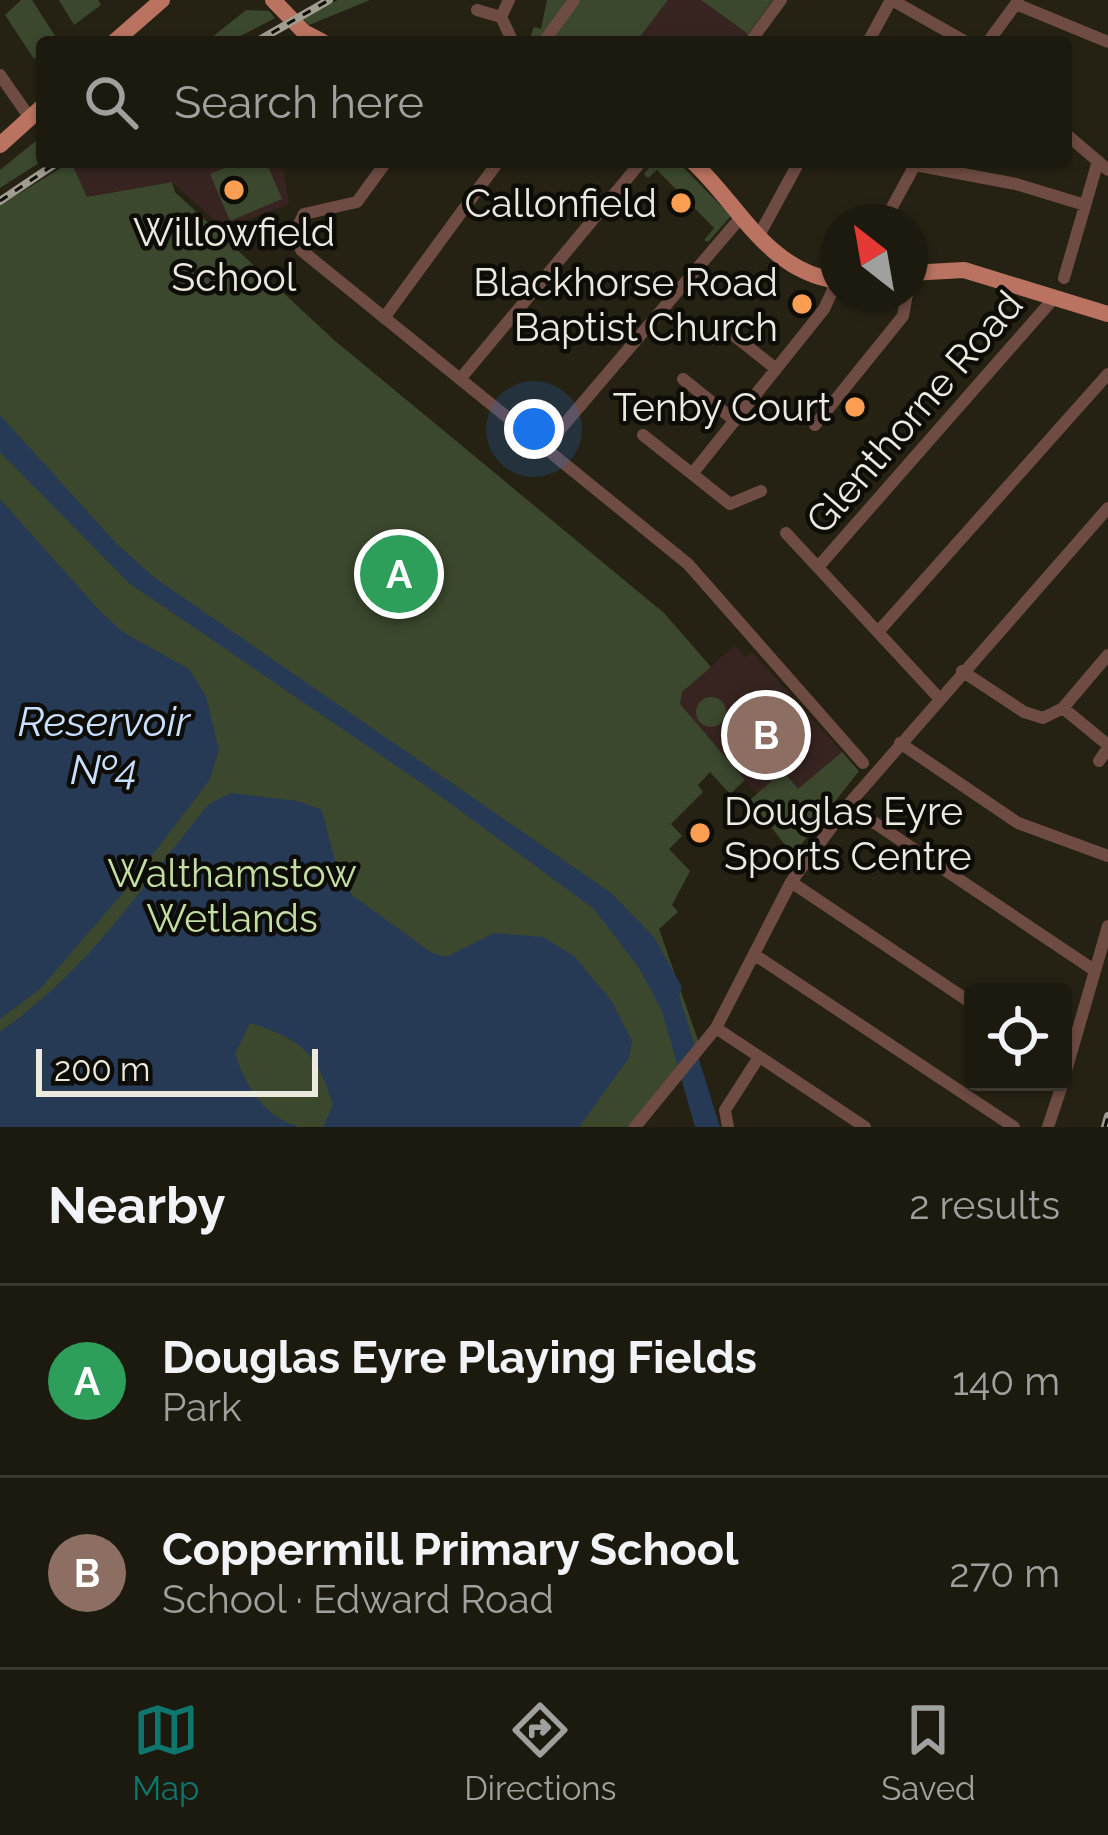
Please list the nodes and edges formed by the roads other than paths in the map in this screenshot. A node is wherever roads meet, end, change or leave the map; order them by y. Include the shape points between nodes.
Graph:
1 (162, 0) edge
2 (509, 0) edge
3 (574, 0) edge
4 (781, 0) edge
5 (892, 0) edge
6 (275, 2) edge
7 (1018, 2) edge
8 (477, 10) dead end
9 (501, 17) junction
10 (121, 36) edge
11 (312, 36) edge
12 (510, 36) edge
13 (548, 36) edge
14 (754, 36) edge
15 (871, 36) edge
16 (955, 36) edge
17 (992, 36) edge
18 (1106, 36) edge
19 (0, 75) edge
20 (36, 112) edge
21 (1072, 139) edge
22 (0, 145) edge
23 (1103, 166) edge
24 (382, 168) edge
25 (494, 168) edge
26 (636, 168) edge
27 (698, 168) edge
28 (796, 168) edge
29 (913, 168) edge
30 (935, 168) edge
31 (894, 204) edge
32 (1085, 206) junction
33 (741, 217) junction
34 (758, 237) junction
35 (928, 273) edge
36 (820, 276) edge
37 (1064, 278) dead end
38 (1055, 297) junction
39 (820, 312) edge
40 (905, 312) edge
41 (1108, 314) edge
42 (384, 319) junction
43 (726, 329) dead end
44 (776, 369) junction
45 (1108, 374) edge
46 (461, 378) junction
47 (683, 379) dead end
48 (734, 420) junction
49 (815, 425) dead end
50 (643, 435) dead end
51 (545, 447) junction
52 (692, 474) junction
53 (761, 491) dead end
54 (1108, 508) edge
55 (786, 533) dead end
56 (818, 567) junction
57 (878, 632) junction
58 (1108, 656) edge
59 (962, 671) junction
60 (938, 697) junction
61 (1063, 708) junction
62 (900, 743) junction
63 (1105, 751) edge
64 (863, 763) dead end
65 (848, 806) junction
66 (1108, 856) edge
67 (791, 882) junction
68 (1108, 926) edge
69 (755, 955) junction
70 (1094, 970) junction
71 (964, 998) edge
72 (716, 1028) junction
73 (1072, 1040) edge
74 (759, 1057) junction
75 (1060, 1091) edge
76 (635, 1127) edge
77 (728, 1127) edge
78 (865, 1127) edge
79 (1013, 1127) edge
80 (1048, 1127) edge

1 - 10 main road
2 - 9 street
3 - 13 street
4 - 14 street
5 - 15 street
5 - 16 street
6 - 11 main road
7 - 17 street
7 - 18 street
8 - 9 street
9 - 12 street
19 - 20 street
20 - 22 main road
21 - 23 street
23 - 32 street
24 - 42 street via 357,202 304,214 297,228 302,250
25 - 42 street
26 - 46 street
27 - 33 main road
28 - 34 street
29 - 31 street
30 - 32 street
32 - 37 street
33 - 34 main road
33 - 51 street
34 - 36 main road
35 - 38 main road via 964,270
38 - 41 main road
38 - 56 street, Glenthorne Road
39 - 44 street
40 - 49 street
42 - 46 street
43 - 44 street
44 - 48 street
45 - 57 street
46 - 51 street
47 - 48 street
48 - 52 street
50 - 52 street
51 - 64 street via 688,564
52 - 53 street via 730,504
54 - 59 street
55 - 56 street
56 - 57 street
57 - 60 street
58 - 61 street
59 - 60 street
59 - 61 street via 1034,717
60 - 62 street
61 - 63 street
62 - 65 street
62 - 66 street via 1018,823
65 - 67 street
65 - 70 street
67 - 69 street
67 - 71 street
68 - 70 street
69 - 72 street
69 - 79 street
70 - 73 street
72 - 74 street
72 - 76 street
74 - 77 street via 725,1110
74 - 78 street
75 - 80 street

